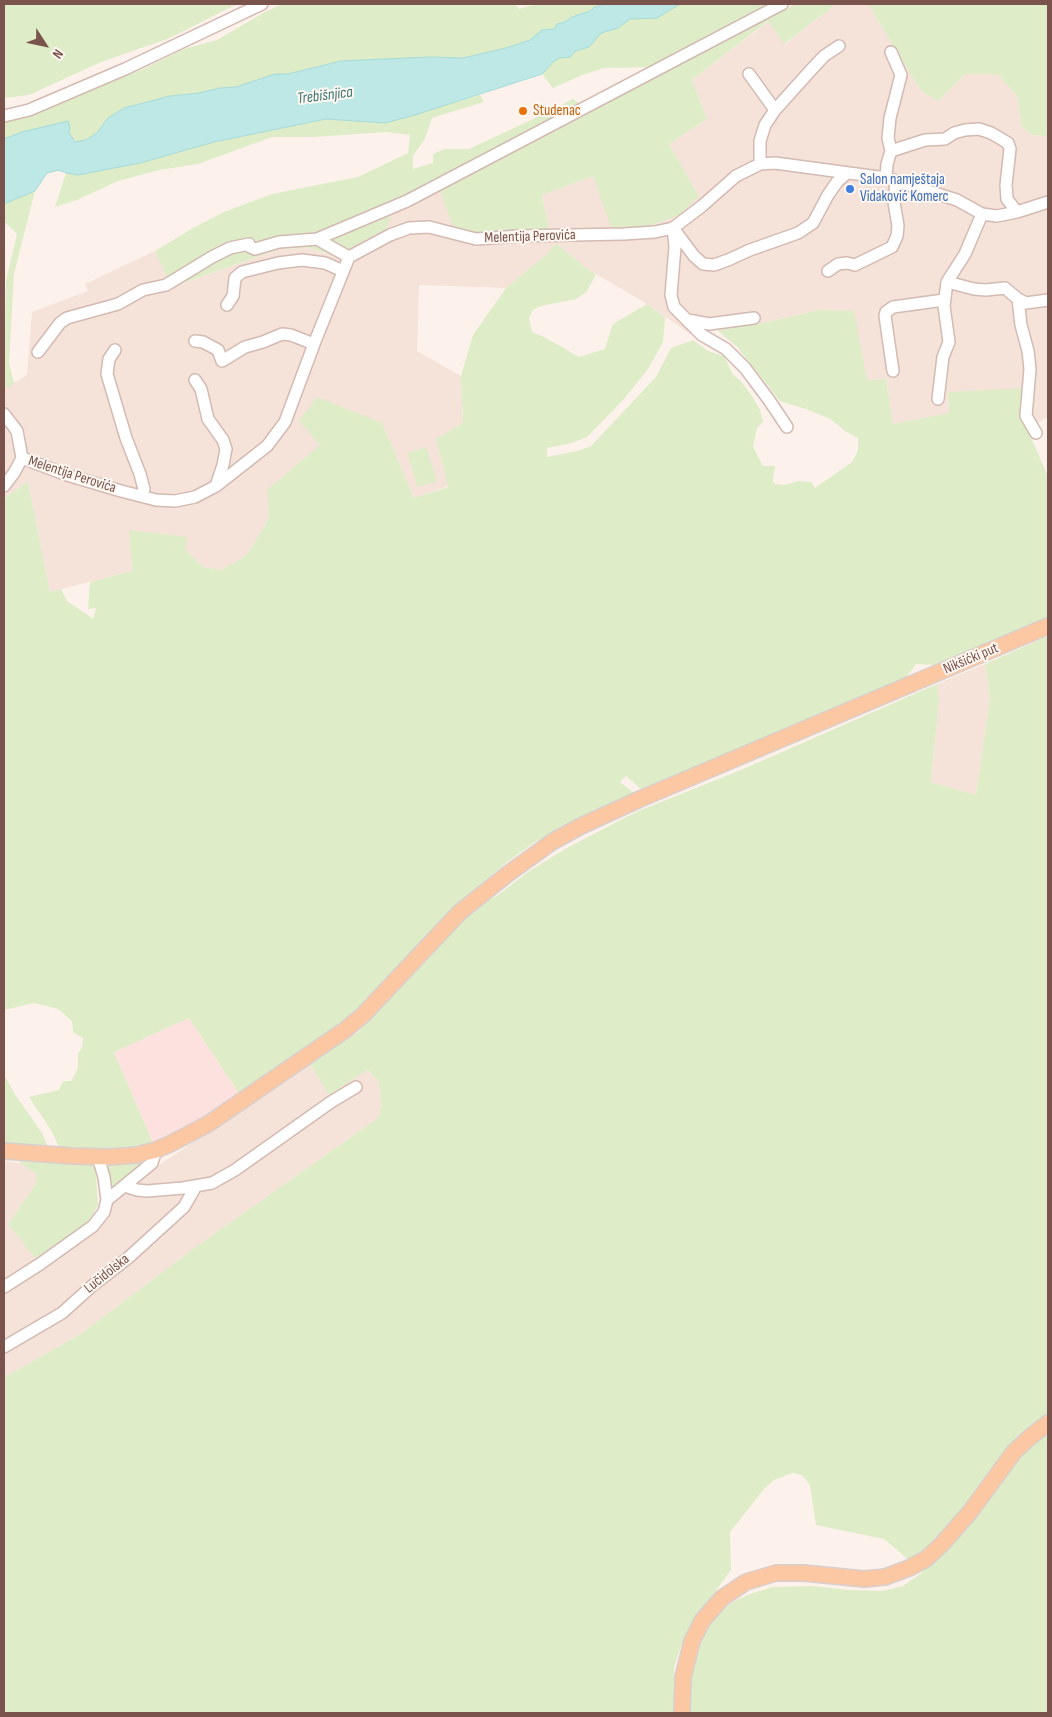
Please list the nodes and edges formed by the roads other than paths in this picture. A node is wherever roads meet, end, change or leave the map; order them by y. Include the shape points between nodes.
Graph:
1 (262, 4) edge
2 (782, 4) edge
3 (839, 46) dead end
4 (892, 52) dead end
5 (749, 74) dead end
6 (775, 110) junction
7 (4, 116) edge
8 (891, 151) junction
9 (760, 164) junction
10 (847, 173) junction
11 (891, 180) junction
12 (1048, 202) edge
13 (1017, 212) junction
14 (982, 214) junction
15 (673, 228) junction
16 (317, 239) junction
17 (349, 257) junction
18 (343, 271) junction
19 (828, 271) dead end
20 (947, 282) junction
21 (944, 300) junction
22 (1018, 300) junction
23 (1048, 300) edge
24 (227, 306) dead end
25 (754, 318) dead end
26 (688, 320) junction
27 (195, 340) dead end
28 (314, 344) junction
29 (115, 350) dead end
30 (38, 352) dead end
31 (893, 371) dead end
32 (194, 380) dead end
33 (938, 399) dead end
34 (4, 414) edge
35 (787, 426) dead end
36 (1036, 433) dead end
37 (22, 458) junction
38 (4, 486) edge
39 (216, 486) junction
40 (142, 496) junction
41 (1048, 626) edge
42 (356, 1087) dead end
43 (156, 1150) junction
44 (4, 1151) edge
45 (98, 1157) junction
46 (125, 1186) junction
47 (196, 1186) junction
48 (107, 1200) junction
49 (5, 1284) edge
50 (4, 1347) edge
51 (1048, 1423) edge
52 (682, 1713) edge

1 - 7 street via 125,69 29,110
2 - 16 street via 407,201
3 - 6 street via 824,56
4 - 8 street via 901,75 890,118 888,138
5 - 6 street
6 - 9 street via 760,141
8 - 11 street via 887,164
8 - 13 street via 925,140 945,139 965,130 979,129 992,133 1008,142 1007,199
9 - 10 street via 775,163
9 - 15 street via 736,176
10 - 11 street
10 - 15 street via 828,195 813,223 798,233 714,265 703,264 694,256
11 - 14 street via 957,200
11 - 19 street via 898,226 892,247 855,265 838,264
12 - 13 street
13 - 14 street via 997,216
14 - 20 street via 965,254
15 - 17 street, Melentija Perovića via 624,234 476,239 429,227 409,228
15 - 26 street via 675,247 671,295 674,307
16 - 17 street
16 - 30 street via 279,242 255,249 248,244 230,248 166,285 143,290 118,304 67,318
17 - 18 street, Melentija Perovića
18 - 24 street via 325,263 302,260 242,272 235,278 233,296
18 - 28 street, Melentija Perovića
20 - 21 street
20 - 22 street via 974,289 1005,288
21 - 31 street via 893,307 886,312
21 - 33 street via 949,342 943,356
22 - 23 street via 1026,303
22 - 36 street via 1030,369 1026,416
25 - 26 street via 709,324
26 - 35 street via 745,368
27 - 28 street via 218,350 222,361 245,347 282,334
28 - 39 street, Melentija Perovića via 285,422 266,446
29 - 40 street, Melentija Perovića via 109,359 107,374 140,474 144,489
32 - 39 street via 201,388 208,420 226,449
34 - 37 street, Melentija Perovića via 17,431
37 - 38 street
37 - 40 street, Melentija Perovića via 67,475
39 - 40 street, Melentija Perovića via 195,497 175,501
41 - 43 main road, Nikšićki put via 640,799 552,842 460,912 345,1030 208,1124
42 - 47 street via 235,1170 212,1183
43 - 45 main road, Nikšićki put via 136,1155
43 - 46 street via 152,1163
44 - 45 main road, Nikšićki put
45 - 48 street
46 - 47 street via 147,1191
46 - 48 street
47 - 50 street, Lučidolska via 184,1207 128,1258 62,1313
48 - 49 street via 104,1212 93,1226
51 - 52 main road via 1014,1452 970,1512 926,1559 885,1577 864,1579 776,1573 746,1582 722,1598 709,1611 692,1641 683,1677

